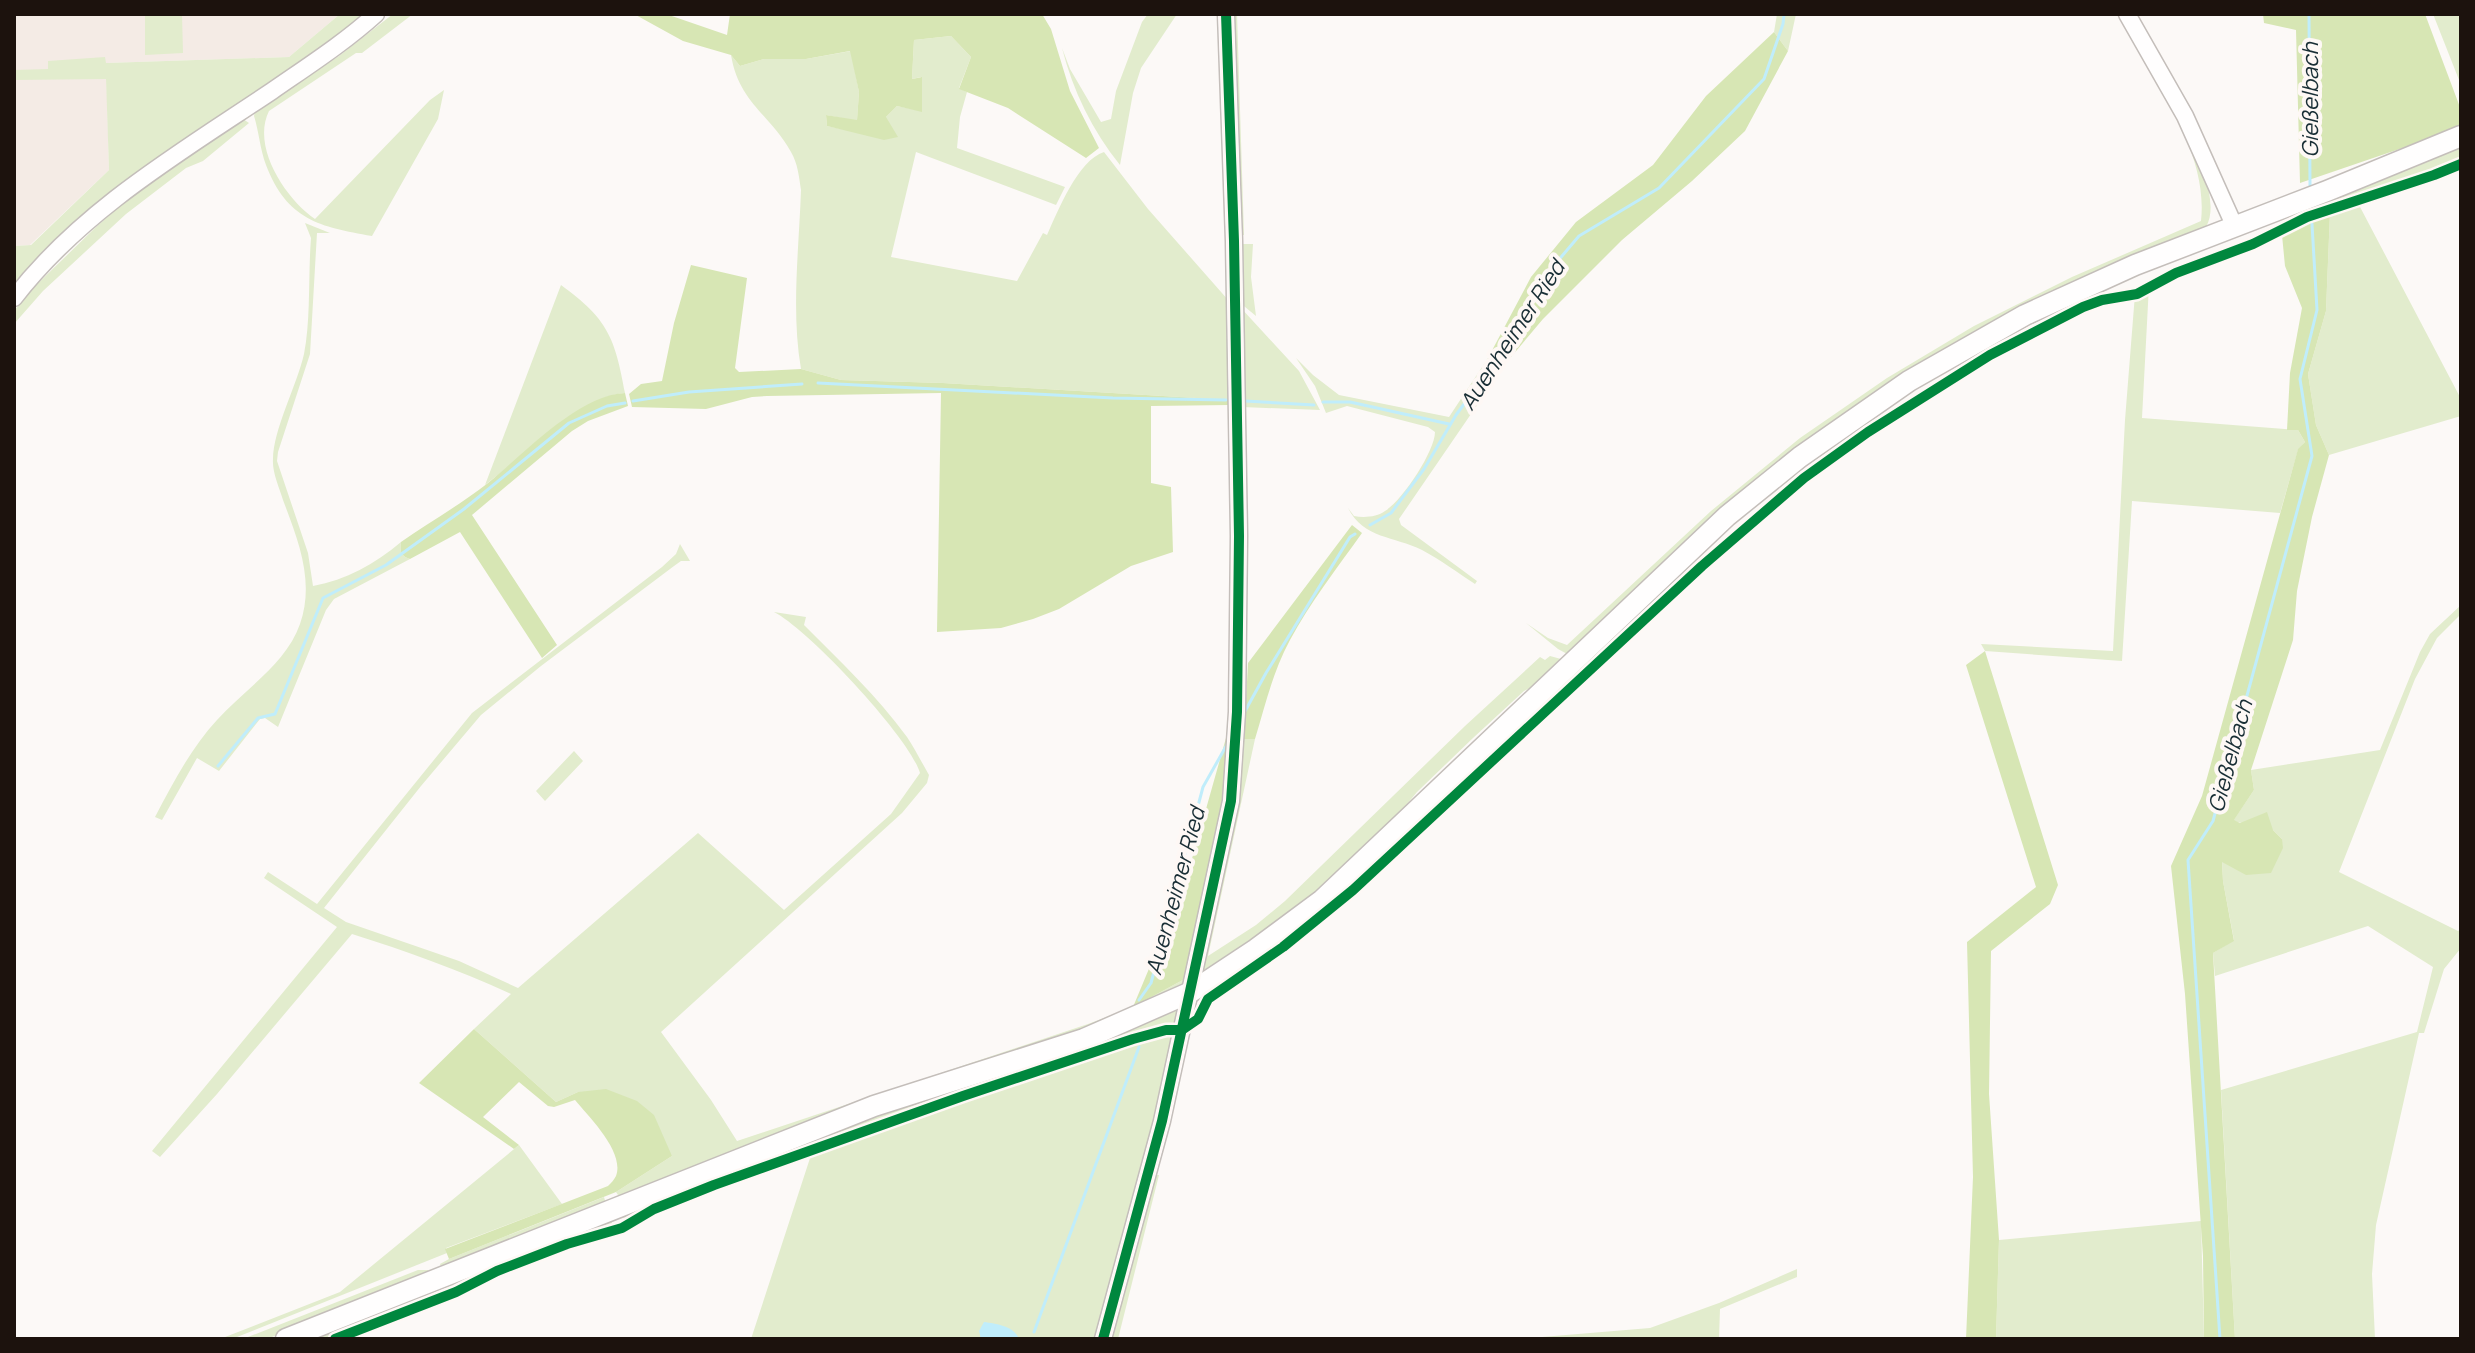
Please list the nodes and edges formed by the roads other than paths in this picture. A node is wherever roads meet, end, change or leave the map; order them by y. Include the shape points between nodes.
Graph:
1 (376, 14) edge
2 (1226, 14) edge
3 (2127, 14) edge
4 (2461, 136) edge
5 (2234, 225) junction
6 (14, 298) edge
7 (1191, 992) junction
8 (286, 1339) edge
9 (1103, 1339) edge

1 - 6 street via 347,41 124,193 75,232
2 - 7 street via 1234,241 1237,712 1231,801
3 - 5 street via 2185,116
4 - 5 main road
5 - 7 main road via 2025,315 1909,381 1800,457 1727,516 1322,900
7 - 8 main road via 1084,1039 816,1128
7 - 9 street

